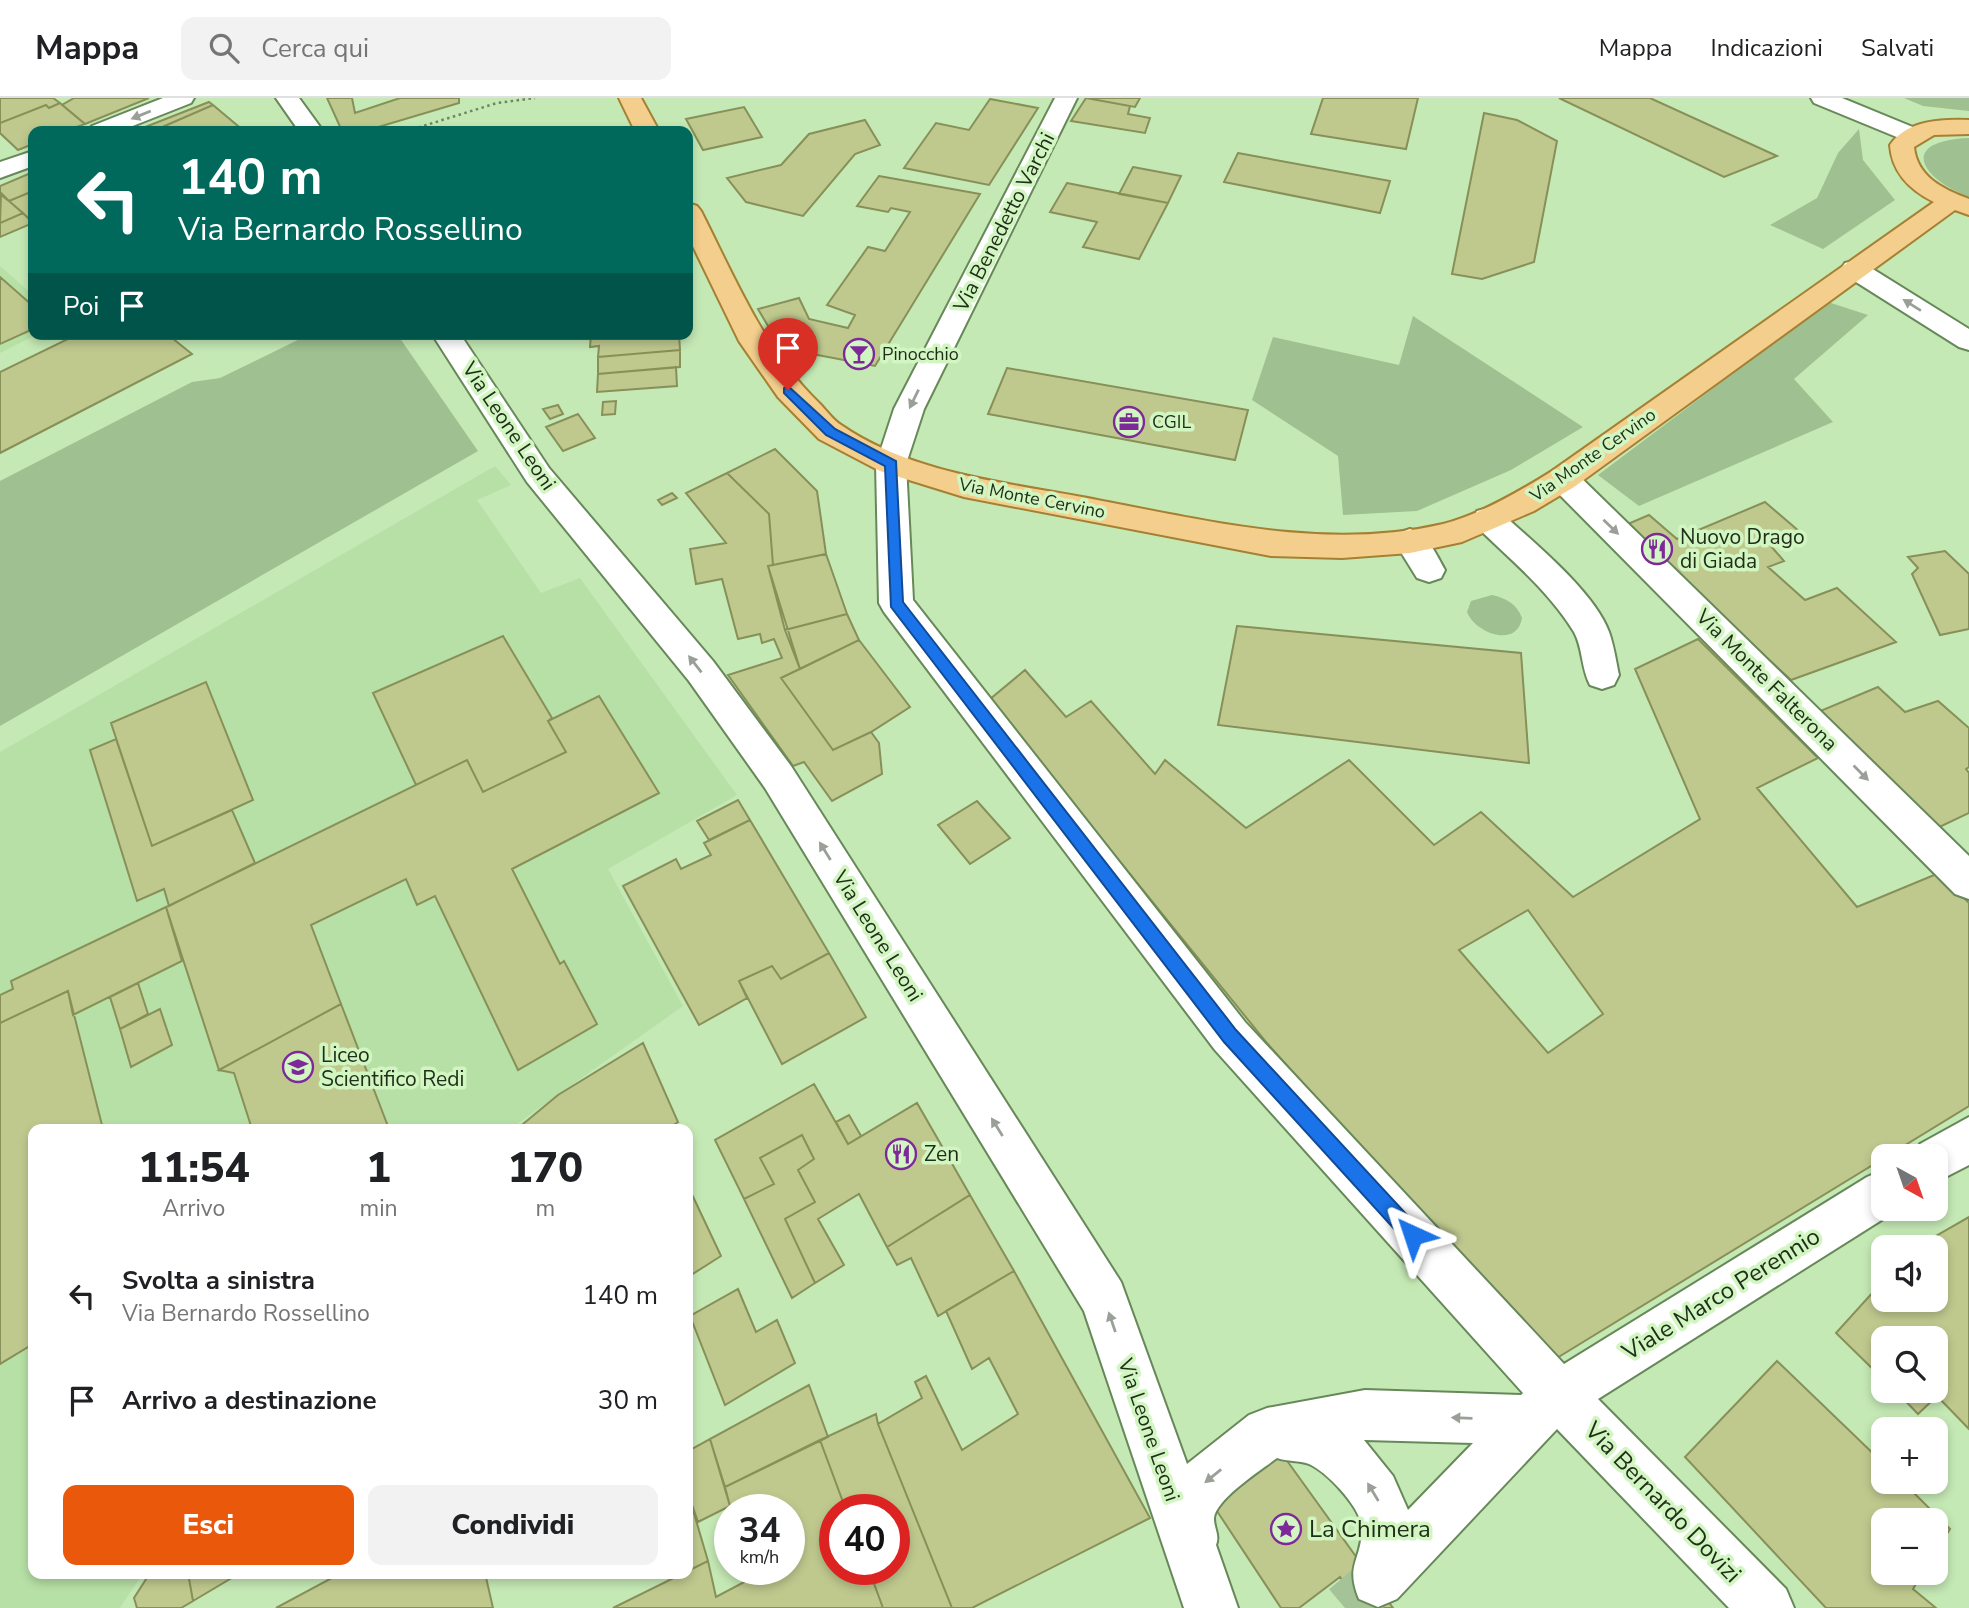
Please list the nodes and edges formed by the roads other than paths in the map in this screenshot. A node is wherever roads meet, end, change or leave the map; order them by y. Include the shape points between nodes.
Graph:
1 (183, 98) edge
2 (287, 98) edge
3 (630, 98) edge
4 (1066, 98) edge
5 (1822, 98) edge
6 (113, 126) edge
7 (307, 126) edge
8 (645, 126) edge
9 (1969, 127) edge
10 (1912, 135) junction
11 (28, 160) edge
12 (0, 171) edge
13 (1960, 204) edge
14 (693, 221) edge
15 (1854, 268) junction
16 (450, 340) edge
17 (1969, 341) edge
18 (891, 464) junction
19 (1563, 479) junction
20 (1488, 519) junction
21 (1410, 541) junction
22 (1429, 570) dead end
23 (1602, 675) dead end
24 (1969, 882) edge
25 (1969, 1139) edge
26 (1948, 1152) edge
27 (1871, 1201) edge
28 (1544, 1407) junction
29 (1267, 1433) junction
30 (1356, 1599) edge
31 (1204, 1605) edge
32 (1767, 1608) edge

1 -> 6 street
2 - 7 street
3 - 8 main road
4 -> 18 street, Via Benedetto Varchi via 909,409
5 - 10 street
9 - 10 main road via 1928,129
10 - 13 main road, Via Monte Cervino via 1902,145 1901,159 1909,173
11 - 12 street
13 - 15 main road, Via Monte Cervino
14 - 18 main road, Via Monte Cervino via 753,341 788,390 830,432
17 -> 15 street
15 - 19 main road, Via Monte Cervino
31 -> 16 street, Via Leone Leoni via 1104,1299 779,777 701,671 538,475
18 - 21 main road, Via Monte Cervino via 964,486 1271,544
18 - 28 street, Via Benedetto Varchi via 896,603 1230,1036
19 - 20 main road, Via Monte Cervino
19 -> 24 street, Via Monte Falterona
20 - 21 main road, Via Monte Cervino via 1451,534
20 - 23 street via 1560,587 1592,632
21 - 22 street
25 - 26 street
27 - 28 street, Viale Marco Perennio
28 -> 29 street via 1365,1415
28 - 30 street, Viale Marco Perennio
28 - 32 street, Via Bernardo Dovizi
30 -> 29 street via 1389,1528 1376,1494 1349,1460 1315,1439
29 -> 31 street via 1198,1488 1188,1519

